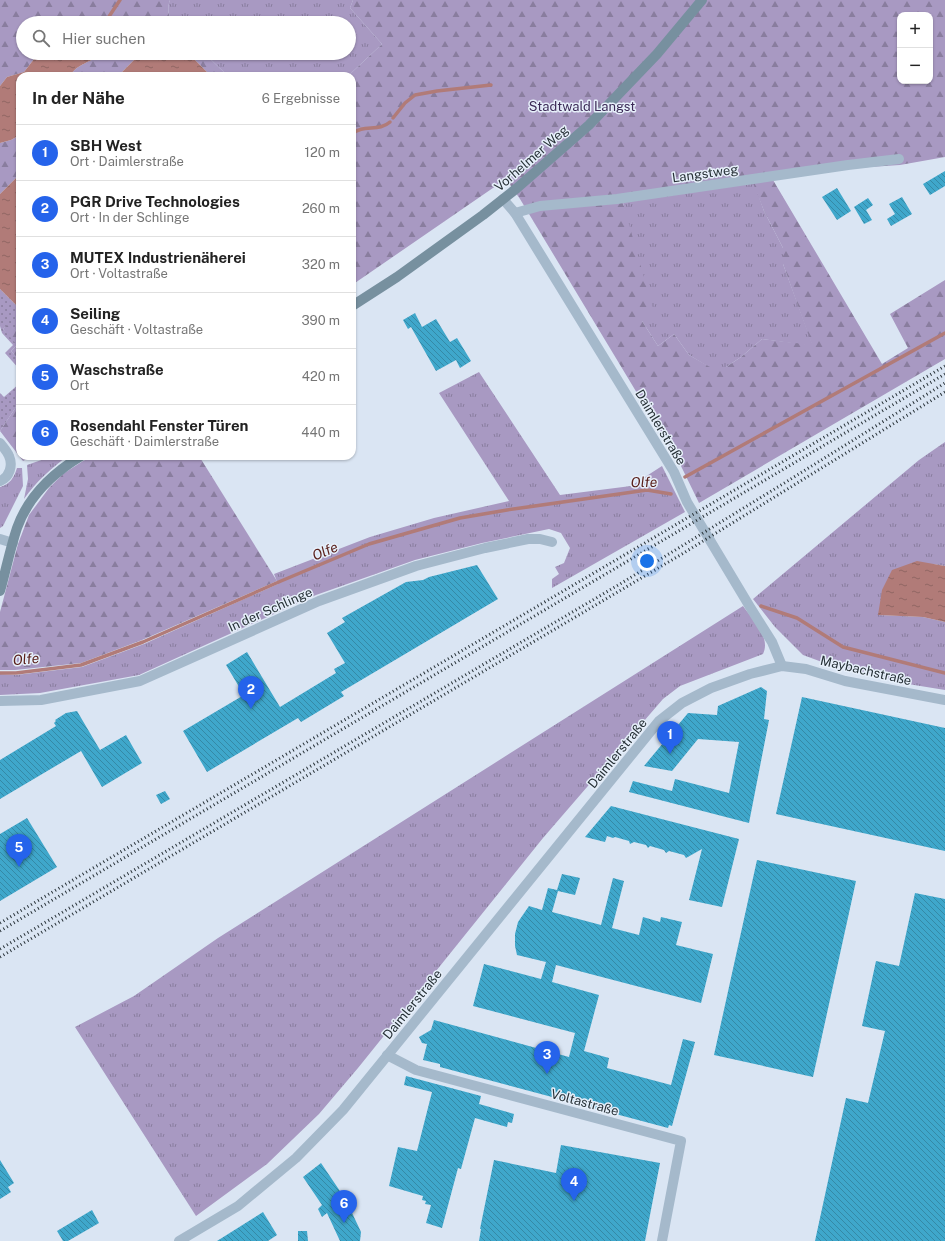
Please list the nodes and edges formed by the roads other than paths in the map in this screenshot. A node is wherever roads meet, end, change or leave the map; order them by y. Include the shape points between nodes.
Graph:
1 (702, 0) edge
2 (899, 159) dead end
3 (502, 199) junction
4 (515, 213) junction
5 (356, 303) edge
6 (0, 443) edge
7 (74, 460) edge
8 (0, 481) edge
9 (0, 539) edge
10 (552, 542) dead end
11 (13, 543) junction
12 (0, 591) edge
13 (782, 666) junction
14 (945, 700) edge
15 (0, 701) edge
16 (387, 1055) junction
17 (179, 1241) edge
18 (662, 1241) edge

1 - 3 street, Vorhelmer Weg via 657,54 589,125
2 - 4 street, Langstweg via 617,199 540,206
3 - 4 street, Daimlerstraße
3 - 5 street, Vorhelmer Weg via 451,239
4 - 13 street, Daimlerstraße via 674,472 687,502 772,642
6 - 8 street via 9,456 10,468 8,475
7 - 11 street via 61,468 34,498 23,514
9 - 11 street
10 - 15 street, In der Schlinge via 528,539 416,566 319,601 140,681 41,700
11 - 12 street
13 - 14 street, Maybachstraße
13 - 16 street, Daimlerstraße via 711,688 682,703 659,721
16 - 17 street, Daimlerstraße via 342,1110 296,1158 238,1206
16 - 18 street, Voltastraße via 416,1070 681,1141

